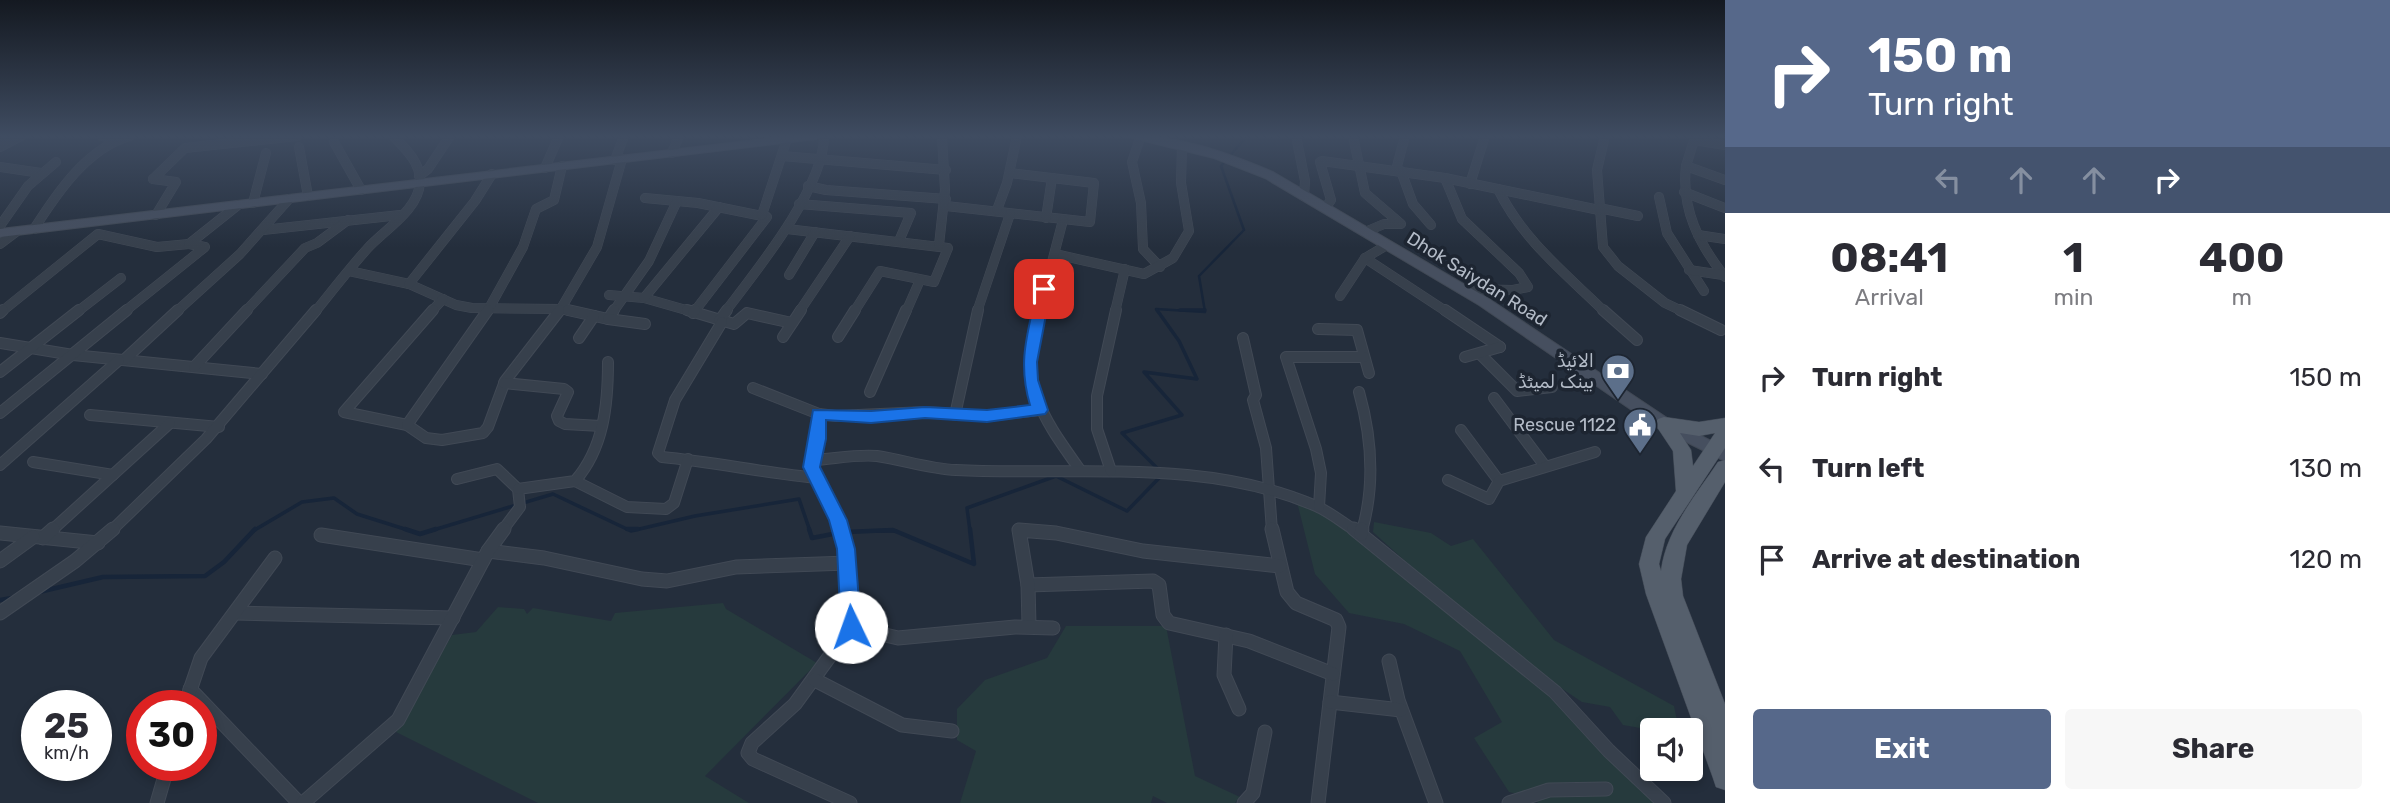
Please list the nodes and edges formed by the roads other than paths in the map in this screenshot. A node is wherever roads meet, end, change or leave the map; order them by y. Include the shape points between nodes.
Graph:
1 (41, 173) edge
2 (77, 173) edge
3 (159, 173) edge
4 (261, 173) edge
5 (304, 173) edge
6 (352, 173) edge
7 (419, 173) edge
8 (424, 173) edge
9 (497, 173) edge
10 (560, 173) edge
11 (616, 173) edge
12 (776, 173) edge
13 (814, 173) edge
14 (946, 173) edge
15 (1010, 173) edge
16 (1014, 173) edge
17 (1135, 173) edge
18 (1181, 173) edge
19 (1262, 173) edge
20 (1304, 173) edge
21 (1324, 173) edge
22 (1360, 173) edge
23 (1400, 173) edge
24 (1418, 173) edge
25 (1473, 173) edge
26 (1597, 173) edge
27 (1685, 173) edge
28 (1707, 173) edge
29 (492, 174) junction
30 (1052, 178) junction
31 (1445, 178) junction
32 (420, 179) junction
33 (1725, 180) edge
34 (1470, 184) junction
35 (808, 186) junction
36 (1499, 189) junction
37 (361, 190) junction
38 (1684, 192) junction
39 (308, 196) junction
40 (1304, 196) junction
41 (1659, 197) dead end
42 (645, 198) dead end
43 (289, 199) junction
44 (677, 201) junction
45 (946, 202) junction
46 (253, 203) junction
47 (799, 204) junction
48 (238, 205) junction
49 (719, 207) junction
50 (1325, 208) junction
51 (1725, 208) edge
52 (1599, 209) junction
53 (997, 210) junction
54 (1010, 214) junction
55 (156, 215) junction
56 (400, 215) junction
57 (762, 215) junction
58 (1638, 216) dead end
59 (1046, 218) junction
60 (348, 220) junction
61 (1063, 220) junction
62 (1431, 225) dead end
63 (0, 226) edge
64 (34, 229) junction
65 (787, 229) junction
66 (263, 230) junction
67 (16, 232) junction
68 (815, 232) junction
69 (1365, 232) junction
70 (0, 233) edge
71 (1698, 235) junction
72 (850, 236) junction
73 (1725, 239) edge
74 (899, 241) junction
75 (0, 244) edge
76 (189, 244) junction
77 (939, 245) junction
78 (1387, 245) junction
79 (1055, 254) junction
80 (1365, 258) junction
81 (1160, 267) junction
82 (1125, 269) junction
83 (1689, 270) junction
84 (349, 271) junction
85 (789, 275) dead end
86 (1724, 276) edge
87 (121, 278) dead end
88 (920, 280) junction
89 (409, 284) junction
90 (1461, 289) junction
91 (1704, 291) dead end
92 (609, 295) dead end
93 (624, 296) junction
94 (1340, 296) dead end
95 (645, 298) junction
96 (443, 299) junction
97 (561, 309) junction
98 (487, 310) junction
99 (0, 313) edge
100 (693, 313) junction
101 (594, 316) junction
102 (608, 319) junction
103 (721, 321) junction
104 (792, 323) junction
105 (645, 324) dead end
106 (1318, 328) dead end
107 (1721, 330) dead end
108 (783, 337) dead end
109 (838, 337) dead end
110 (579, 338) dead end
111 (1243, 338) dead end
112 (1637, 340) dead end
113 (0, 343) edge
114 (34, 348) junction
115 (1480, 354) junction
116 (73, 355) junction
117 (1364, 357) junction
118 (1465, 357) dead end
119 (122, 360) junction
120 (608, 362) dead end
121 (194, 368) junction
122 (0, 372) edge
123 (1369, 373) dead end
124 (262, 374) junction
125 (504, 383) junction
126 (1552, 387) dead end
127 (753, 388) dead end
128 (870, 392) dead end
129 (1359, 392) dead end
130 (1494, 398) dead end
131 (1040, 410) junction
132 (0, 413) edge
133 (818, 414) junction
134 (90, 415) dead end
135 (956, 415) junction
136 (170, 423) junction
137 (1664, 424) junction
138 (407, 425) junction
139 (1725, 425) edge
140 (601, 426) junction
141 (219, 427) junction
142 (1461, 430) dead end
143 (1722, 451) edge
144 (1595, 452) dead end
145 (688, 459) junction
146 (813, 460) junction
147 (33, 463) dead end
148 (0, 465) edge
149 (1545, 466) junction
150 (1080, 471) junction
151 (1111, 471) junction
152 (113, 475) junction
153 (817, 478) junction
154 (457, 479) dead end
155 (1448, 480) dead end
156 (575, 481) junction
157 (1499, 481) junction
158 (1686, 491) junction
159 (1270, 492) junction
160 (1717, 492) edge
161 (520, 497) junction
162 (1319, 508) junction
163 (0, 533) edge
164 (1361, 534) junction
165 (321, 535) dead end
166 (38, 537) junction
167 (98, 543) junction
168 (486, 556) junction
169 (847, 556) junction
170 (275, 558) dead end
171 (0, 561) edge
172 (1280, 566) junction
173 (1028, 585) junction
174 (235, 612) junction
175 (0, 613) edge
176 (453, 618) junction
177 (1029, 625) junction
178 (851, 627) junction
179 (1053, 628) dead end
180 (1226, 635) junction
181 (1687, 656) junction
182 (1389, 661) dead end
183 (1333, 674) junction
184 (815, 680) junction
185 (190, 689) joint
186 (1330, 702) junction
187 (1239, 709) dead end
188 (1401, 710) junction
189 (952, 731) dead end
190 (1265, 732) dead end
191 (1725, 734) edge
192 (1725, 778) edge
193 (163, 781) edge
194 (1606, 789) dead end
195 (157, 803) edge
196 (301, 803) edge
197 (850, 803) edge
198 (1244, 803) edge
199 (1318, 803) edge
200 (1436, 803) edge
201 (1509, 803) edge
202 (1664, 803) edge

1 - 63 street
2 - 64 street
3 - 55 street via 153,179 176,182
4 - 46 street
5 - 39 street
6 - 37 street
7 - 32 street
8 - 32 street
9 - 29 street
10 - 98 street via 554,200 536,209 523,247
11 - 97 street via 597,247
12 - 57 street
13 - 35 street
14 - 45 street
15 - 53 street
16 - 30 street
17 - 81 street via 1143,249
18 - 81 street via 1189,231 1173,258
19 - 40 street, Dhok Saiydan Road
20 - 40 street
21 - 50 street via 1331,200
22 - 69 street via 1365,193 1401,224 1384,224
23 - 62 street via 1413,204
24 - 31 street
25 - 34 street
26 - 52 street
27 - 38 street
28 - 33 street
29 - 32 street
29 - 89 street
30 - 59 street
30 - 61 street via 1095,184 1090,222
31 - 34 street
31 - 90 street via 1462,219 1528,287
32 - 37 street
32 - 56 street via 413,203
34 - 36 street
35 - 45 street
35 - 47 street
36 - 52 street
36 - 112 street via 1516,225 1531,242
37 - 39 street
38 - 51 street
38 - 71 street
39 - 43 street
40 - 50 street, Dhok Saiydan Road
41 - 83 street via 1667,233
42 - 44 street
43 - 46 street
43 - 66 street
44 - 49 street
44 - 93 street via 649,261
45 - 53 street
45 - 77 street
46 - 48 street
47 - 65 street
47 - 74 street via 911,213
48 - 55 street
48 - 76 street
49 - 57 street
49 - 95 street
50 - 69 street, Dhok Saiydan Road
52 - 58 street
52 - 107 street via 1603,247 1618,266 1665,303
53 - 54 street
54 - 59 street
54 - 135 street via 977,313
55 - 64 street
56 - 60 street
56 - 84 street
57 - 100 street via 767,217
59 - 61 street
60 - 66 street
60 - 121 street via 304,248
61 - 79 street
64 - 67 street
65 - 68 street
65 - 103 street
66 - 119 street
67 - 70 street
67 - 75 street
68 - 72 street
68 - 85 street
69 - 78 street, Dhok Saiydan Road
71 - 73 street
71 - 86 street
72 - 74 street
72 - 104 street
74 - 77 street
76 - 99 street via 157,247 98,234
76 - 116 street via 205,247
77 - 88 street via 948,248 934,282
78 - 80 street
78 - 90 street, Dhok Saiydan Road
79 - 82 street
79 - 131 street via 1030,362 1030,380
80 - 94 street
80 - 115 street via 1500,347
81 - 82 street via 1144,274
82 - 151 street via 1097,396 1097,429
83 - 86 street
83 - 91 street
84 - 89 street
84 - 124 street
87 - 114 street
88 - 109 street via 880,271
88 - 128 street
89 - 96 street
90 - 137 street, Dhok Saiydan Road
92 - 93 street
93 - 95 street
93 - 102 street
95 - 100 street
96 - 98 street
96 - 138 street via 344,412
97 - 98 street
97 - 101 street
97 - 125 street
98 - 138 street
100 - 103 street
101 - 102 street
101 - 110 street
102 - 105 street
103 - 104 street via 734,324 747,313
103 - 145 street via 675,401 659,447 662,457
104 - 108 street
106 - 117 street via 1357,330
111 - 159 street via 1266,448
113 - 114 street
114 - 116 street
114 - 122 street
115 - 118 street
115 - 126 street via 1517,391
116 - 119 street
116 - 132 street
117 - 123 street
117 - 162 street via 1286,357 1316,449 1321,473
119 - 121 street
119 - 148 street
120 - 140 street via 608,402
121 - 124 street
124 - 141 street
125 - 138 street via 483,433 442,440 426,438
125 - 140 street via 564,388 568,392 559,421
127 - 133 street
129 - 164 street via 1366,415 1369,460 1369,511
130 - 149 street
131 - 135 street
131 - 150 street
133 - 135 street
133 - 146 street
134 - 136 street
136 - 141 street
136 - 152 street
137 - 139 main road via 1699,429
137 - 143 street, Dhok Saiydan Road
137 - 158 main road via 1682,450
140 - 156 street via 596,447
141 - 167 street
142 - 157 street
143 - 158 main road
143 - 160 main road
144 - 149 street
145 - 153 street
145 - 156 street via 672,508 627,506
146 - 150 street via 875,456 956,470
146 - 153 street
147 - 152 street
149 - 157 street
150 - 151 street
151 - 159 street via 1231,482
152 - 166 street
153 - 169 street via 838,520
154 - 161 street via 494,468
155 - 157 street via 1489,499
156 - 161 street
158 - 181 main road via 1656,537 1649,564 1653,586
159 - 162 street
159 - 172 street via 1268,508
160 - 181 main road via 1675,547 1669,575
161 - 168 street
162 - 164 street
163 - 166 street
164 - 202 street via 1555,692
165 - 168 street
166 - 167 street
166 - 171 street
167 - 175 street
168 - 169 street via 544,558 667,580 736,567
168 - 176 street
169 - 178 street
170 - 174 street
172 - 173 street via 1143,551 1018,530
172 - 183 street via 1287,592 1296,603 1336,620
173 - 177 street
173 - 180 street via 1153,581 1159,584 1164,620
174 - 176 street
174 - 185 street via 201,657
176 - 196 street via 398,720
177 - 178 street via 902,639
177 - 179 street
178 - 184 street
180 - 183 street
180 - 187 street via 1224,675
181 - 191 main road
181 - 192 main road
182 - 188 street
183 - 186 street
184 - 189 street via 902,725
184 - 197 street via 796,704 752,743 748,753
185 - 196 street
186 - 188 street
186 - 199 street
188 - 200 street
190 - 198 street via 1253,793
193 - 195 street
194 - 201 street via 1549,790

